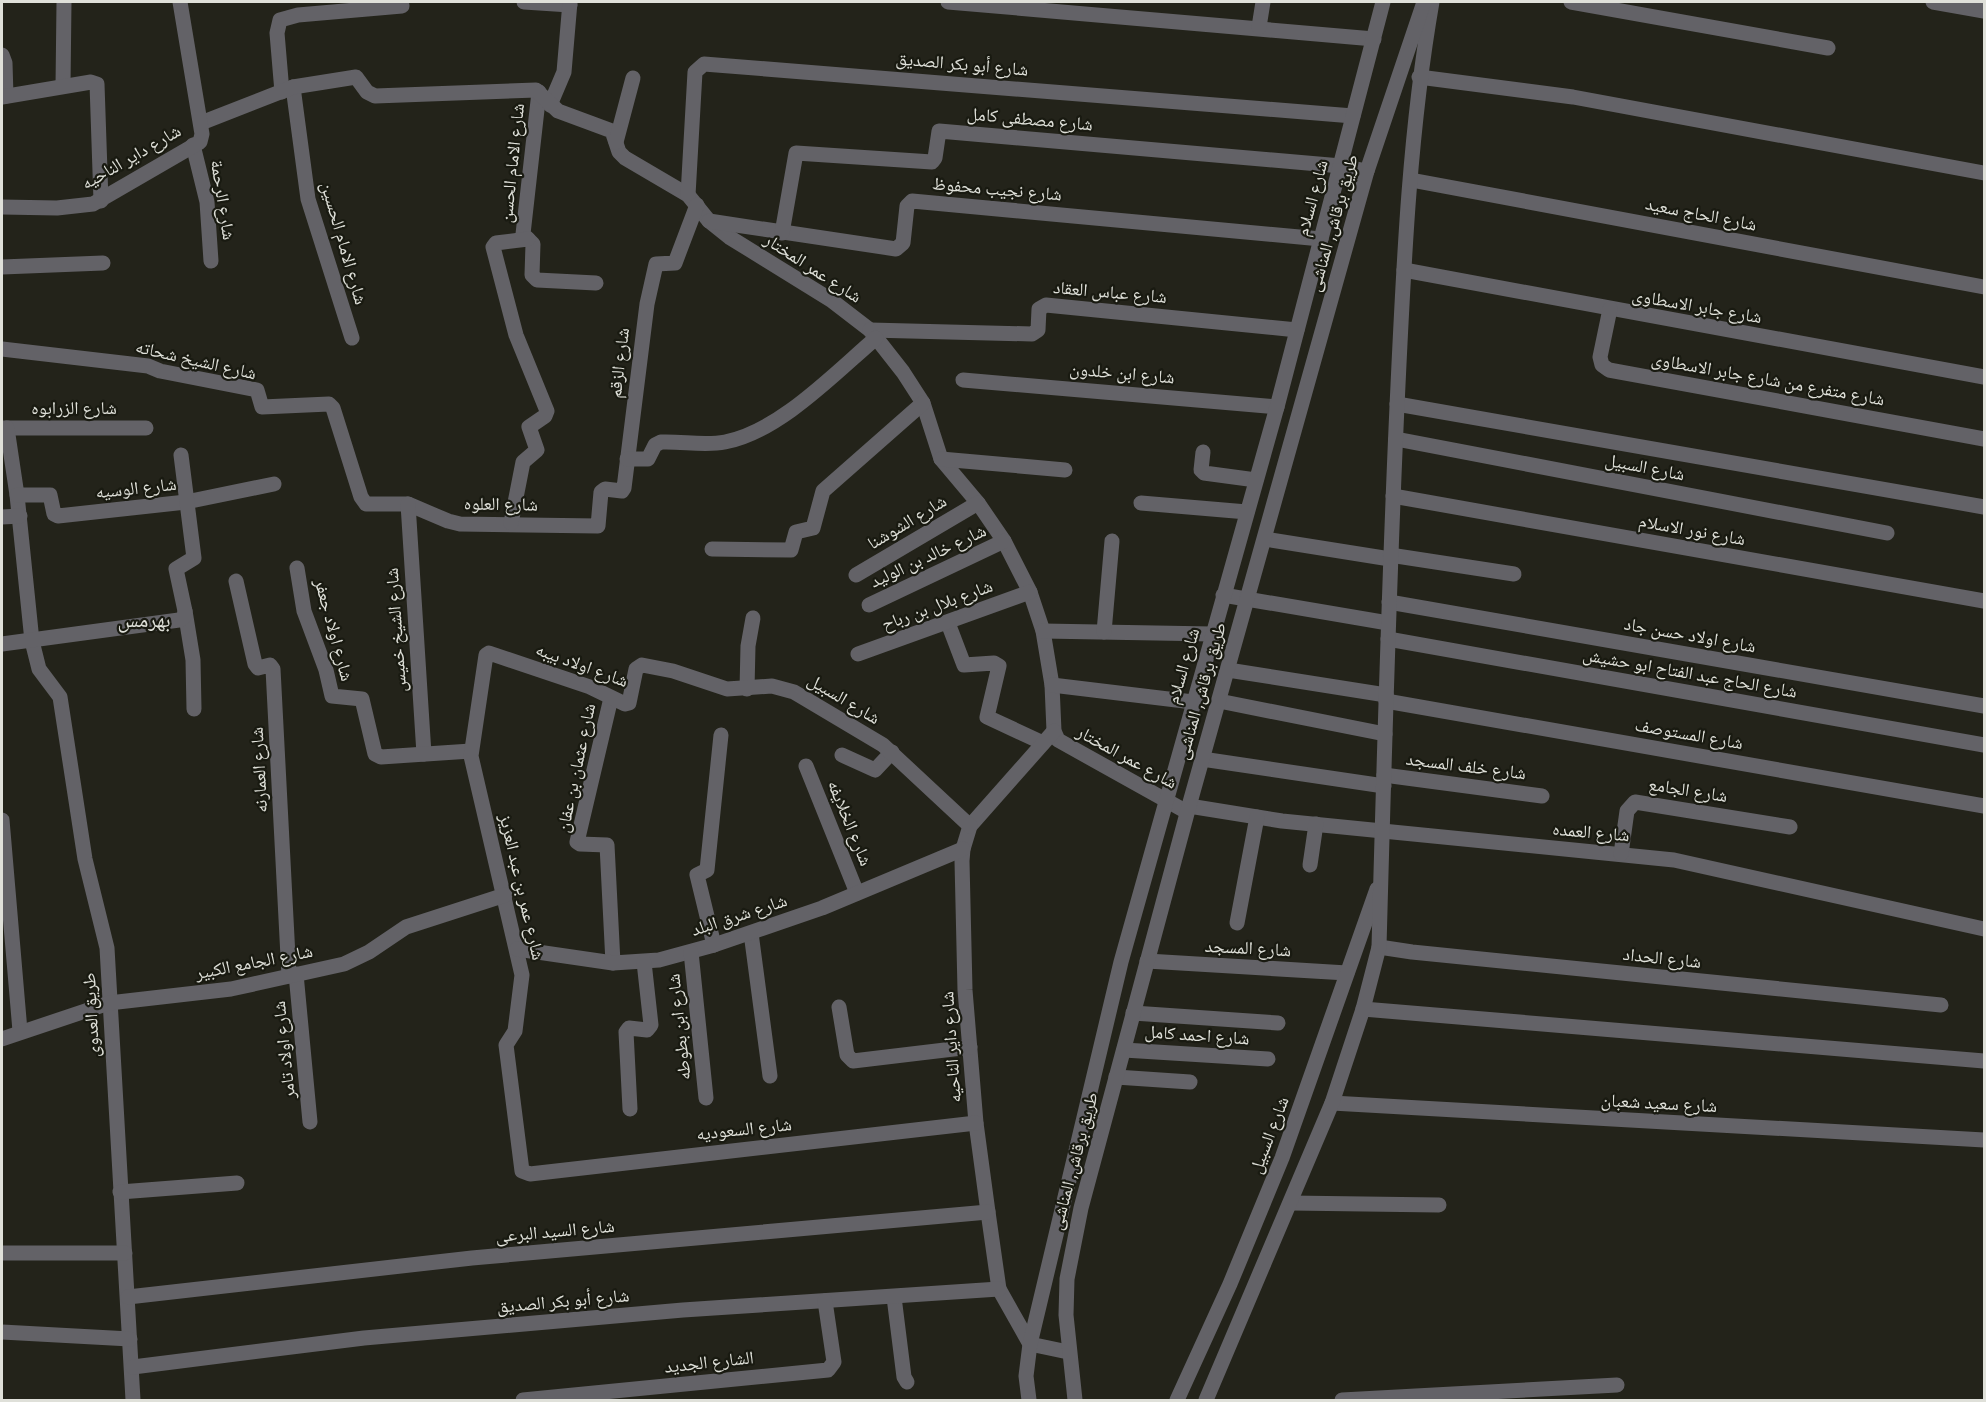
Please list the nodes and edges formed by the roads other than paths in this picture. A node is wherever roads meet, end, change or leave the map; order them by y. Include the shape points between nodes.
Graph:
1 (64, 2) edge
2 (180, 2) edge
3 (524, 2) edge
4 (948, 2) edge
5 (1263, 2) edge
6 (1383, 2) edge
7 (1424, 2) edge
8 (1432, 2) edge
9 (1571, 2) edge
10 (1933, 2) edge
11 (570, 3) edge
12 (402, 6) dead end
13 (1984, 11) edge
14 (1260, 27) junction
15 (1374, 39) junction
16 (1828, 48) dead end
17 (2, 55) edge
18 (1419, 77) junction
19 (633, 78) dead end
20 (63, 86) junction
21 (287, 90) junction
22 (539, 92) junction
23 (4, 96) edge
24 (550, 105) junction
25 (1353, 116) junction
26 (199, 134) junction
27 (616, 142) junction
28 (1341, 166) junction
29 (1367, 171) junction
30 (1984, 173) edge
31 (1411, 180) junction
32 (693, 200) junction
33 (101, 201) junction
34 (2, 207) edge
35 (709, 221) junction
36 (782, 233) junction
37 (528, 239) junction
38 (1321, 239) junction
39 (211, 261) dead end
40 (103, 263) dead end
41 (2, 267) edge
42 (1404, 270) junction
43 (596, 283) dead end
44 (1984, 287) edge
45 (1610, 309) junction
46 (1297, 330) junction
47 (873, 334) junction
48 (352, 338) dead end
49 (2, 349) edge
50 (1984, 377) edge
51 (963, 380) dead end
52 (923, 403) junction
53 (1397, 404) junction
54 (1277, 407) junction
55 (4, 428) edge
56 (146, 428) dead end
57 (1984, 438) edge
58 (1396, 439) junction
59 (1203, 452) dead end
60 (181, 455) dead end
61 (627, 459) junction
62 (941, 459) junction
63 (1065, 470) dead end
64 (1256, 480) junction
65 (274, 484) dead end
66 (17, 495) junction
67 (1393, 496) junction
68 (186, 502) junction
69 (978, 503) junction
70 (1141, 503) dead end
71 (408, 504) junction
72 (1984, 507) edge
73 (1247, 512) junction
74 (20, 516) junction
75 (2, 517) edge
76 (511, 523) junction
77 (596, 526) joint
78 (1887, 533) dead end
79 (1265, 539) junction
80 (1004, 541) junction
81 (1112, 541) dead end
82 (712, 549) dead end
83 (1390, 557) junction
84 (297, 568) dead end
85 (1514, 574) dead end
86 (856, 575) dead end
87 (236, 581) dead end
88 (1029, 592) junction
89 (1223, 595) junction
90 (1248, 599) junction
91 (1984, 601) edge
92 (1389, 602) junction
93 (869, 605) dead end
94 (185, 611) junction
95 (753, 618) dead end
96 (948, 623) junction
97 (1388, 623) junction
98 (1043, 631) junction
99 (1104, 632) junction
100 (1212, 634) junction
101 (1388, 639) junction
102 (32, 641) junction
103 (2, 644) edge
104 (490, 653) joint
105 (858, 654) dead end
106 (636, 670) joint
107 (1228, 670) junction
108 (1052, 686) junction
109 (747, 689) junction
110 (611, 698) junction
111 (1386, 698) junction
112 (1219, 701) junction
113 (1193, 702) junction
114 (1984, 706) edge
115 (194, 709) dead end
116 (1054, 731) junction
117 (1385, 734) junction
118 (721, 735) dead end
119 (1043, 743) junction
120 (1984, 745) edge
121 (471, 751) junction
122 (892, 752) junction
123 (424, 754) junction
124 (842, 755) dead end
125 (1202, 759) junction
126 (806, 766) dead end
127 (1384, 780) junction
128 (1542, 796) dead end
129 (1165, 801) junction
130 (1984, 806) edge
131 (1188, 809) junction
132 (1257, 817) junction
133 (2, 820) edge
134 (1316, 824) junction
135 (970, 826) junction
136 (1790, 827) dead end
137 (1382, 831) junction
138 (963, 849) junction
139 (1620, 854) junction
140 (1310, 865) dead end
141 (1381, 878) junction
142 (857, 893) junction
143 (505, 895) junction
144 (1237, 923) dead end
145 (1984, 929) edge
146 (751, 933) junction
147 (714, 945) junction
148 (1379, 947) junction
149 (517, 949) junction
150 (691, 952) junction
151 (1147, 961) junction
152 (644, 962) junction
153 (613, 963) junction
154 (1347, 973) junction
155 (292, 975) junction
156 (109, 1003) junction
157 (1941, 1005) dead end
158 (839, 1007) dead end
159 (1363, 1009) junction
160 (1133, 1013) junction
161 (1278, 1023) dead end
162 (20, 1031) junction
163 (2, 1039) edge
164 (970, 1047) junction
165 (1124, 1050) junction
166 (1268, 1059) dead end
167 (1984, 1061) edge
168 (770, 1076) dead end
169 (1116, 1077) junction
170 (1190, 1082) dead end
171 (706, 1098) dead end
172 (1332, 1103) junction
173 (630, 1109) dead end
174 (310, 1122) dead end
175 (976, 1123) junction
176 (1984, 1140) edge
177 (520, 1167) joint
178 (237, 1183) dead end
179 (120, 1192) junction
180 (1290, 1203) junction
181 (1438, 1205) dead end
182 (988, 1212) junction
183 (2, 1253) edge
184 (125, 1253) junction
185 (999, 1288) junction
186 (128, 1297) junction
187 (894, 1297) junction
188 (825, 1301) junction
189 (2, 1332) edge
190 (130, 1339) junction
191 (1030, 1344) junction
192 (1068, 1352) junction
193 (133, 1367) junction
194 (907, 1382) dead end
195 (1617, 1385) dead end
196 (133, 1401) edge
197 (523, 1401) edge
198 (1029, 1401) edge
199 (1075, 1401) edge
200 (1177, 1401) edge
201 (1206, 1401) edge
202 (1342, 1401) edge

1 - 20 street
2 - 26 street, شارع الرحمة
3 - 11 street
4 - 14 street
5 - 14 street
6 - 15 street, شارع السلام
7 - 29 street, طريق برقاش, المناشى
8 - 18 street, شارع السبيل
9 - 16 street
10 - 13 street
11 - 24 street via 564,72
12 - 21 street, شارع الامام الحسين via 280,20 277,33
14 - 15 street
15 - 25 street, شارع السلام
17 - 23 street
18 - 30 street via 1572,97
18 - 31 street, شارع السبيل
19 - 27 street
20 - 23 street
20 - 33 street via 91,82 98,86
21 - 22 street via 356,77 375,96
21 - 26 street
21 - 48 street, شارع الامام الحسين via 308,199
22 - 24 street, شارع عمر المختار
22 - 37 street, شارع الامام الحسن via 523,234
24 - 27 street, شارع عمر المختار via 608,129
25 - 28 street, شارع السلام
25 - 32 street, شارع أبو بكر الصديق via 704,63 695,72
26 - 33 street, شارع داير الناحيه
26 - 39 street, شارع الرحمة
27 - 32 street, شارع عمر المختار via 625,158
28 - 29 street, شارع مصطفى كامل
28 - 36 street, شارع مصطفى كامل via 939,131 932,162 796,153
28 - 38 street, شارع السلام
29 - 79 street, طريق برقاش, المناشى
31 - 42 street, شارع السبيل
31 - 44 street, شارع الحاج سعيد
32 - 35 street, شارع عمر المختار
32 - 61 street, شارع الزقم via 675,263 655,265
33 - 34 street, شارع داير الناحيه via 75,207
35 - 36 street, شارع نجيب محفوظ
35 - 47 street, شارع عمر المختار via 831,300
36 - 38 street, شارع نجيب محفوظ via 898,248 903,243 907,206 912,201
37 - 43 street, شارع الامام الحسن via 533,244 535,279
37 - 76 street via 496,243 494,247 516,335 547,411 529,427 537,450 524,462
38 - 46 street, شارع السلام
40 - 41 street
42 - 45 street, شارع جابر الاسطاوى
42 - 53 street, شارع السبيل
45 - 50 street, شارع جابر الاسطاوى
45 - 57 street, شارع متفرع من شارع جابر الاسطاوى via 1600,357 1609,370
46 - 47 street, شارع عباس العقاد via 1043,305 1039,309 1038,330 1032,334
46 - 54 street, شارع السلام
47 - 52 street, شارع عمر المختار
47 - 61 street via 810,395 750,434 717,444 661,442 655,445 650,458
49 - 71 street, شارع الشيخ شحاته via 148,366 256,390 262,407 330,404 363,501
51 - 54 street, شارع ابن خلدون
52 - 62 street, شارع عمر المختار
52 - 82 street via 823,491 813,528 795,532 790,551
53 - 58 street, شارع السبيل
53 - 72 street
54 - 64 street, شارع السلام
55 - 56 street, شارع الزرابوه
55 - 66 street, طريق العدوى
58 - 67 street, شارع السبيل
58 - 78 street, شارع السبيل
59 - 64 street via 1204,473
60 - 68 street
61 - 77 street, شارع الزقم via 624,490 601,492 600,523
62 - 63 street
62 - 69 street, شارع عمر المختار
64 - 73 street, شارع السلام
65 - 68 street, شارع الوسيه
66 - 68 street, شارع الوسيه via 50,495 57,516
66 - 74 street, طريق العدوى
67 - 83 street, شارع السبيل
67 - 91 street, شارع نور الاسلام
68 - 94 street via 194,558 179,565 176,571
69 - 80 street, شارع عمر المختار
69 - 86 street, شارع الشوشنا
70 - 73 street
71 - 76 street, شارع العلوه via 454,523
71 - 123 street, شارع الشيخ خميس
73 - 89 street, شارع السلام
74 - 75 street
74 - 102 street, طريق العدوى
76 - 77 street, شارع العلوه
79 - 83 street
79 - 90 street, طريق برقاش, المناشى
80 - 88 street, شارع عمر المختار
80 - 93 street, شارع خالد بن الوليد
81 - 99 street
83 - 85 street
83 - 92 street, شارع السبيل
84 - 123 street, شارع اولاد جعفر via 304,610 333,698 363,699 371,748 378,756
87 - 155 street, شارع العمارنه via 255,664 258,668 270,665 273,669
88 - 96 street, شارع بلال بن رباح
88 - 98 street, شارع عمر المختار
89 - 90 street
89 - 100 street, شارع السلام
90 - 97 street
90 - 107 street, طريق برقاش, المناشى
92 - 97 street, شارع السبيل
92 - 114 street, شارع اولاد حسن جاد
94 - 102 street via 179,620
94 - 115 street via 193,660
95 - 109 street
96 - 105 street, شارع بلال بن رباح
96 - 119 street via 964,665 999,666 987,717
97 - 101 street, شارع السبيل
98 - 99 street
98 - 108 street, شارع عمر المختار
99 - 100 street
100 - 113 street, شارع السلام
101 - 111 street, شارع السبيل
101 - 120 street, شارع الحاج عبد الفتاح ابو حشيش
102 - 103 street
102 - 156 street, طريق العدوى via 39,669 60,697 85,858 105,935
104 - 110 street, شارع اولاد بيبه
104 - 121 street, شارع عمر بن عبد العزيز via 486,655
106 - 109 street, شارع السبيل via 644,664 722,688
106 - 110 street, شارع اولاد بيبه via 628,704
107 - 111 street, شارع المستوصف
107 - 112 street, طريق برقاش, المناشى
108 - 113 street
108 - 116 street, شارع عمر المختار
109 - 122 street, شارع السبيل via 785,687
110 - 153 street, شارع عثمان بن عفان via 578,842 607,845
111 - 117 street, شارع السبيل
111 - 130 street, شارع المستوصف
112 - 117 street
112 - 125 street, طريق برقاش, المناشى
113 - 129 street, شارع السلام
116 - 119 street, شارع داير الناحيه
116 - 129 street, شارع عمر المختار via 1061,743
117 - 127 street, شارع السبيل
118 - 147 street via 707,870 697,875
119 - 135 street, شارع داير الناحيه
121 - 123 street, شارع اولاد جعفر
121 - 143 street, شارع عمر بن عبد العزيز
122 - 124 street via 874,770
122 - 135 street, شارع السبيل
125 - 127 street, شارع خلف المسجد
125 - 131 street, طريق برقاش, المناشى
126 - 142 street, شارع الخلايفه
127 - 128 street, شارع خلف المسجد
127 - 137 street, شارع السبيل
129 - 131 street, شارع عمر المختار
129 - 191 street, شارع السلام via 1121,962
131 - 132 street, شارع العمده
131 - 151 street, طريق برقاش, المناشى
132 - 134 street, شارع العمده
132 - 144 street
133 - 162 street
134 - 137 street, شارع العمده
134 - 140 street
135 - 138 street, شارع داير الناحيه
136 - 139 street, شارع الجامع via 1635,802 1627,811
137 - 139 street, شارع العمده
137 - 141 street, شارع السبيل
138 - 142 street, شارع شرق البلد
138 - 164 street, شارع داير الناحيه
139 - 145 street, شارع العمده via 1674,860
141 - 148 street, شارع السبيل
141 - 154 street, شارع السبيل
142 - 146 street, شارع شرق البلد
143 - 149 street, شارع عمر بن عبد العزيز
143 - 155 street, شارع الجامع الكبير via 406,927 344,964
146 - 147 street, شارع شرق البلد
146 - 168 street
147 - 150 street, شارع شرق البلد
148 - 157 street, شارع الحداد
148 - 159 street, شارع السبيل
149 - 153 street, شارع شرق البلد
149 - 177 street, شارع عمر بن عبد العزيز via 522,980 515,1032 506,1045
150 - 152 street, شارع شرق البلد
150 - 171 street, شارع ابن بطوطه
151 - 154 street, شارع المسجد
151 - 160 street, طريق برقاش, المناشى
152 - 153 street, شارع شرق البلد
152 - 173 street via 651,1025 647,1030 629,1028 626,1032
154 - 200 street, شارع السبيل via 1282,1158
155 - 156 street, شارع الجامع الكبير via 215,991
155 - 174 street, شارع اولاد تامر
156 - 162 street, شارع الجامع الكبير
156 - 179 street, طريق العدوى
158 - 164 street via 847,1055 854,1061
159 - 167 street
159 - 172 street, شارع السبيل
160 - 161 street
160 - 165 street, طريق برقاش, المناشى
162 - 163 street, شارع الجامع الكبير
164 - 175 street, شارع داير الناحيه
165 - 166 street, شارع احمد كامل
165 - 169 street, طريق برقاش, المناشى
169 - 170 street
169 - 192 street, طريق برقاش, المناشى via 1073,1243 1067,1297
172 - 176 street, شارع سعيد شعبان
172 - 180 street, شارع السبيل
175 - 177 street, شارع السعوديه via 530,1174
175 - 182 street, شارع داير الناحيه
178 - 179 street
179 - 184 street, طريق العدوى
180 - 181 street
180 - 201 street, شارع السبيل
182 - 185 street, شارع داير الناحيه
182 - 186 street, شارع السيد البرعى via 472,1258
183 - 184 street
184 - 186 street, طريق العدوى
185 - 187 street, شارع أبو بكر الصديق
185 - 191 street, شارع داير الناحيه
186 - 190 street, طريق العدوى
187 - 188 street, شارع أبو بكر الصديق
187 - 194 street
188 - 193 street, شارع أبو بكر الصديق via 364,1338
188 - 197 street, الشارع الجديد via 834,1362 828,1370
189 - 190 street
190 - 193 street, طريق العدوى
191 - 192 street
191 - 198 street via 1026,1376
192 - 199 street, طريق برقاش, المناشى
193 - 196 street, طريق العدوى
195 - 202 street

